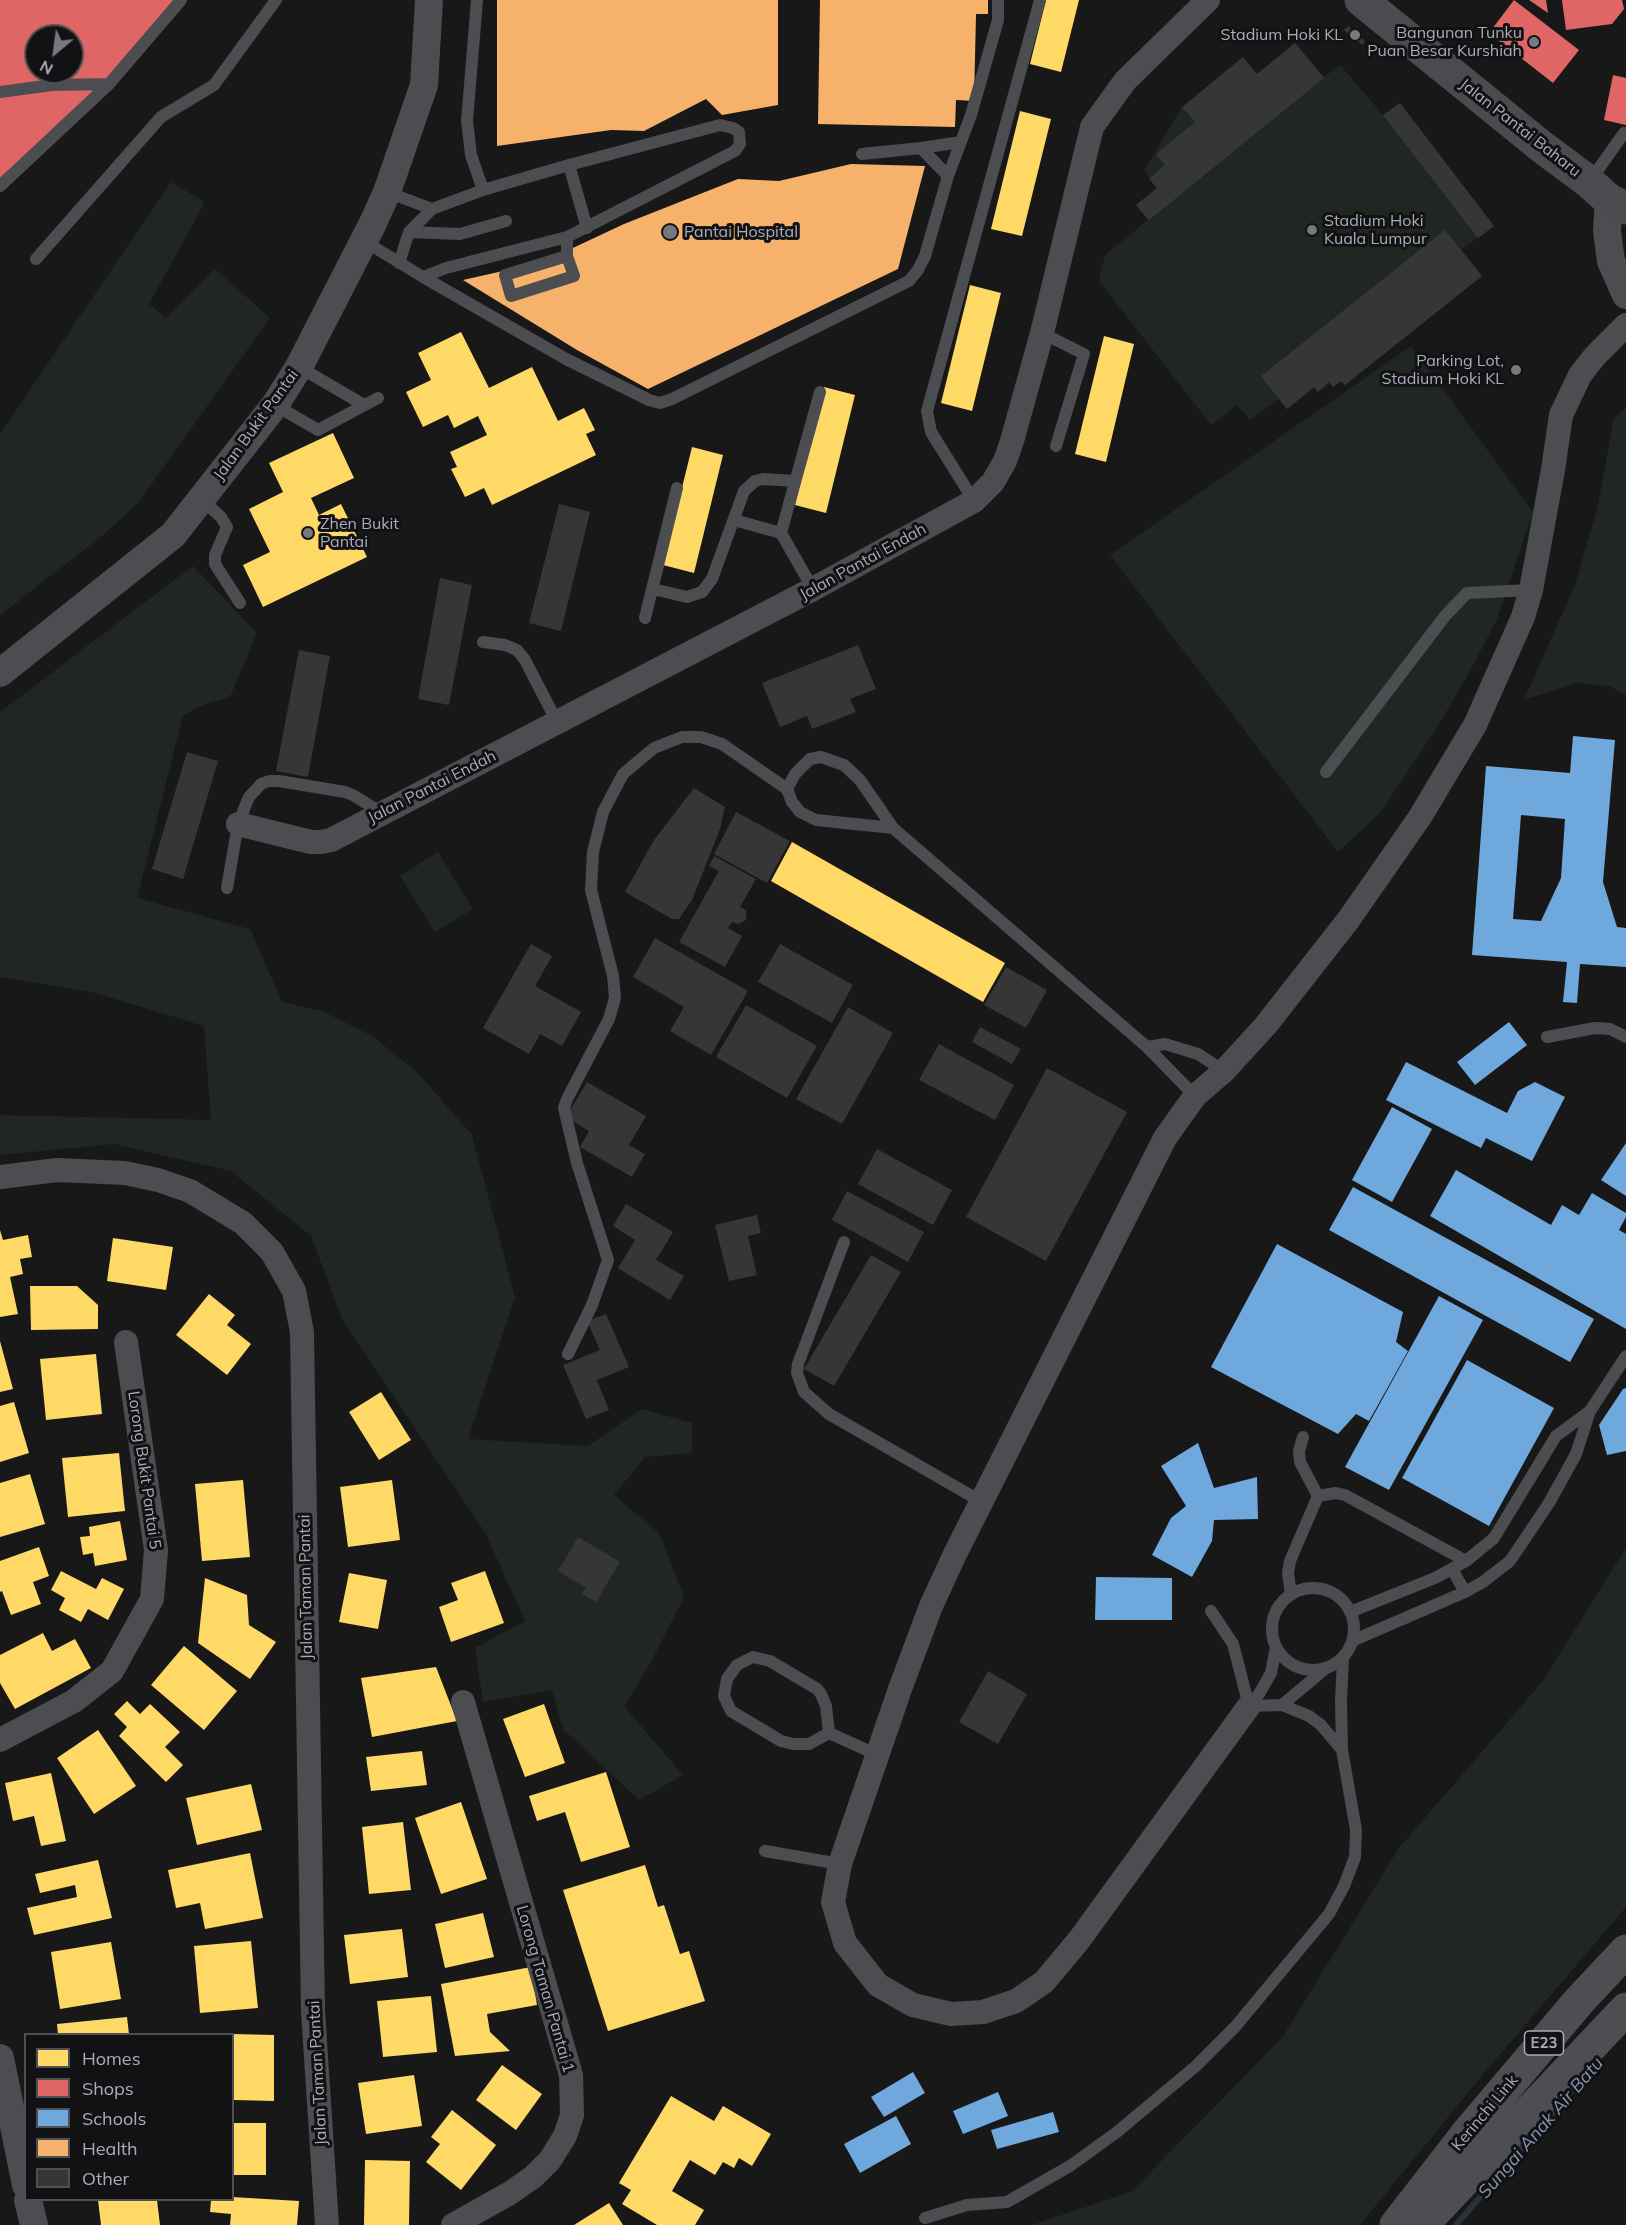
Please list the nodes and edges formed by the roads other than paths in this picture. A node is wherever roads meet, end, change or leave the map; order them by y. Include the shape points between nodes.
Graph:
1 (181, 0) edge
2 (276, 0) edge
3 (429, 0) edge
4 (477, 0) edge
5 (998, 0) edge
6 (1040, 0) edge
7 (1208, 0) edge
8 (1361, 0) edge
9 (109, 84) junction
10 (0, 92) edge
11 (1624, 133) dead end
12 (961, 142) junction
13 (921, 148) junction
14 (862, 154) dead end
15 (568, 165) junction
16 (948, 176) junction
17 (0, 186) edge
18 (483, 190) junction
19 (387, 192) junction
20 (1608, 196) edge
21 (432, 208) junction
22 (506, 221) dead end
23 (586, 228) junction
24 (409, 232) junction
25 (567, 237) junction
26 (364, 240) junction
27 (567, 256) junction
28 (36, 259) dead end
29 (399, 263) junction
30 (423, 277) junction
31 (1626, 295) edge
32 (1626, 325) edge
33 (1042, 333) junction
34 (299, 367) junction
35 (820, 392) dead end
36 (378, 398) dead end
37 (275, 405) junction
38 (364, 405) junction
39 (1056, 446) dead end
40 (795, 482) junction
41 (677, 488) dead end
42 (201, 499) junction
43 (974, 501) junction
44 (734, 520) junction
45 (781, 533) junction
46 (653, 589) junction
47 (813, 590) junction
48 (1531, 590) junction
49 (240, 603) dead end
50 (645, 618) dead end
51 (483, 642) dead end
52 (0, 673) edge
53 (557, 723) junction
54 (1326, 772) dead end
55 (787, 789) junction
56 (382, 813) junction
57 (238, 824) junction
58 (893, 828) junction
59 (227, 888) dead end
60 (1547, 1036) dead end
61 (1626, 1037) edge
62 (1147, 1047) junction
63 (1224, 1071) junction
64 (1195, 1096) junction
65 (0, 1177) edge
66 (844, 1242) dead end
67 (126, 1342) dead end
68 (568, 1354) dead end
69 (1626, 1356) edge
70 (1590, 1411) junction
71 (1303, 1437) dead end
72 (1318, 1496) junction
73 (982, 1502) junction
74 (1466, 1561) junction
75 (1452, 1569) junction
76 (1465, 1592) junction
77 (1291, 1594) junction
78 (1211, 1611) dead end
79 (1350, 1612) junction
80 (1352, 1641) junction
81 (1276, 1647) junction
82 (1343, 1658) junction
83 (1326, 1668) junction
84 (463, 1702) dead end
85 (1282, 1705) junction
86 (1249, 1706) junction
87 (829, 1733) junction
88 (0, 1740) edge
89 (1342, 1750) junction
90 (878, 1755) junction
91 (765, 1851) dead end
92 (840, 1864) junction
93 (1626, 1952) edge
94 (1626, 2009) edge
95 (0, 2058) edge
96 (24, 2175) edge
97 (28, 2201) edge
98 (925, 2218) dead end
99 (34, 2225) edge
100 (327, 2225) edge
101 (453, 2225) edge
102 (1396, 2225) edge
103 (1422, 2225) edge

1 - 9 lane
2 - 28 lane via 214,85 161,117
3 - 19 street, Jalan Bukit Pantai via 424,84
4 - 18 lane via 467,121 471,155
5 - 12 lane via 998,21 965,114
6 - 43 lane via 927,411 931,432
7 - 33 street, Jalan Pantai Endah via 1125,81 1092,127
8 - 20 main road, Jalan Pantai Baharu
9 - 10 lane via 52,85
9 - 17 lane
11 - 20 lane
12 - 13 lane
12 - 16 lane
13 - 14 lane
13 - 16 lane
15 - 18 lane
15 - 23 lane
15 - 23 lane via 720,125 739,132 740,144 735,151
16 - 30 lane via 925,256 909,281 660,403 566,359
18 - 21 lane
19 - 21 lane
19 - 26 street, Jalan Bukit Pantai
20 - 31 street via 1611,261
21 - 24 lane
22 - 24 lane via 460,234
23 - 25 lane
24 - 29 lane
25 - 27 lane
25 - 30 lane
26 - 29 lane
26 - 34 street, Jalan Bukit Pantai
27 - 27 lane via 506,275 511,296 574,276
29 - 30 lane
32 - 48 street via 1580,375 1561,415
33 - 39 lane via 1084,354
33 - 43 street, Jalan Pantai Endah via 1005,461 993,482
34 - 37 street, Jalan Bukit Pantai
34 - 38 lane
35 - 40 lane
36 - 38 lane
37 - 38 lane via 318,430
37 - 42 street, Jalan Bukit Pantai
40 - 44 lane via 755,481 744,491
40 - 45 lane
41 - 46 lane
42 - 49 lane via 227,527 215,564
42 - 52 street, Jalan Bukit Pantai via 173,535
43 - 47 street, Jalan Pantai Endah
44 - 45 lane
44 - 46 lane via 712,579 702,592 687,597
45 - 47 lane
46 - 50 lane
47 - 53 street, Jalan Pantai Endah
48 - 54 lane via 1467,593 1445,616
48 - 63 street via 1523,617 1475,724 1420,817 1349,919 1266,1025
51 - 53 lane via 517,650
53 - 56 street, Jalan Pantai Endah
55 - 58 lane via 800,812 816,820
55 - 58 lane via 810,759 834,760 860,780
55 - 68 lane via 722,744 701,737 682,737 654,748 623,774 603,812 593,852 591,890 615,998 609,1019 567,1099 564,1113 608,1260
56 - 57 street, Jalan Pantai Endah via 321,842
56 - 57 lane via 349,794 269,781 254,789
57 - 59 lane
58 - 62 lane
60 - 61 lane via 1595,1028 1610,1029
62 - 63 lane via 1165,1044 1198,1054
62 - 64 lane
63 - 64 street
64 - 73 street via 1165,1138
65 - 100 street, Jalan Taman Pantai via 57,1170 125,1173 190,1191 243,1223 272,1252 294,1291 302,1332 313,2011
66 - 73 lane via 798,1364 804,1392 829,1414
67 - 88 street, Lorong Bukit Pantai 5 via 156,1550 152,1599 112,1671 74,1701
69 - 70 lane
70 - 74 lane via 1556,1436 1494,1538
70 - 76 lane via 1576,1454 1517,1554
71 - 72 lane via 1300,1462
72 - 74 lane via 1345,1495
72 - 77 lane via 1290,1561
73 - 90 street via 931,1606
74 - 75 lane
75 - 76 lane
75 - 79 lane
76 - 80 lane
77 - 79 lane via 1304,1589 1331,1593
77 - 81 lane via 1282,1602 1272,1623
78 - 86 lane via 1233,1644
79 - 80 lane
80 - 82 lane
81 - 83 lane via 1282,1657 1302,1669
81 - 86 lane via 1270,1673
82 - 83 lane
82 - 89 lane
83 - 85 lane
84 - 101 street, Lorong Taman Pantai 1 via 571,2075 572,2115 550,2160 533,2177
85 - 86 lane
85 - 89 lane via 1321,1725
86 - 92 street via 1079,1940 1044,1982 1016,2001 983,2012 951,2014 913,2006 878,1985 845,1943 833,1902
87 - 87 lane via 809,1744 793,1744 738,1717 724,1696 732,1671 744,1660 762,1658 812,1685 824,1700
87 - 90 lane
89 - 98 lane via 1356,1830 1355,1857 1344,1886 1329,1914 1235,2027 1196,2066 1070,2166 1007,2202 967,2205
90 - 92 street
91 - 92 lane
93 - 102 highway, Kerinchi Link / E23 via 1580,2000 1473,2127
94 - 103 highway, Kerinchi Link / E23
95 - 96 street
97 - 99 street

